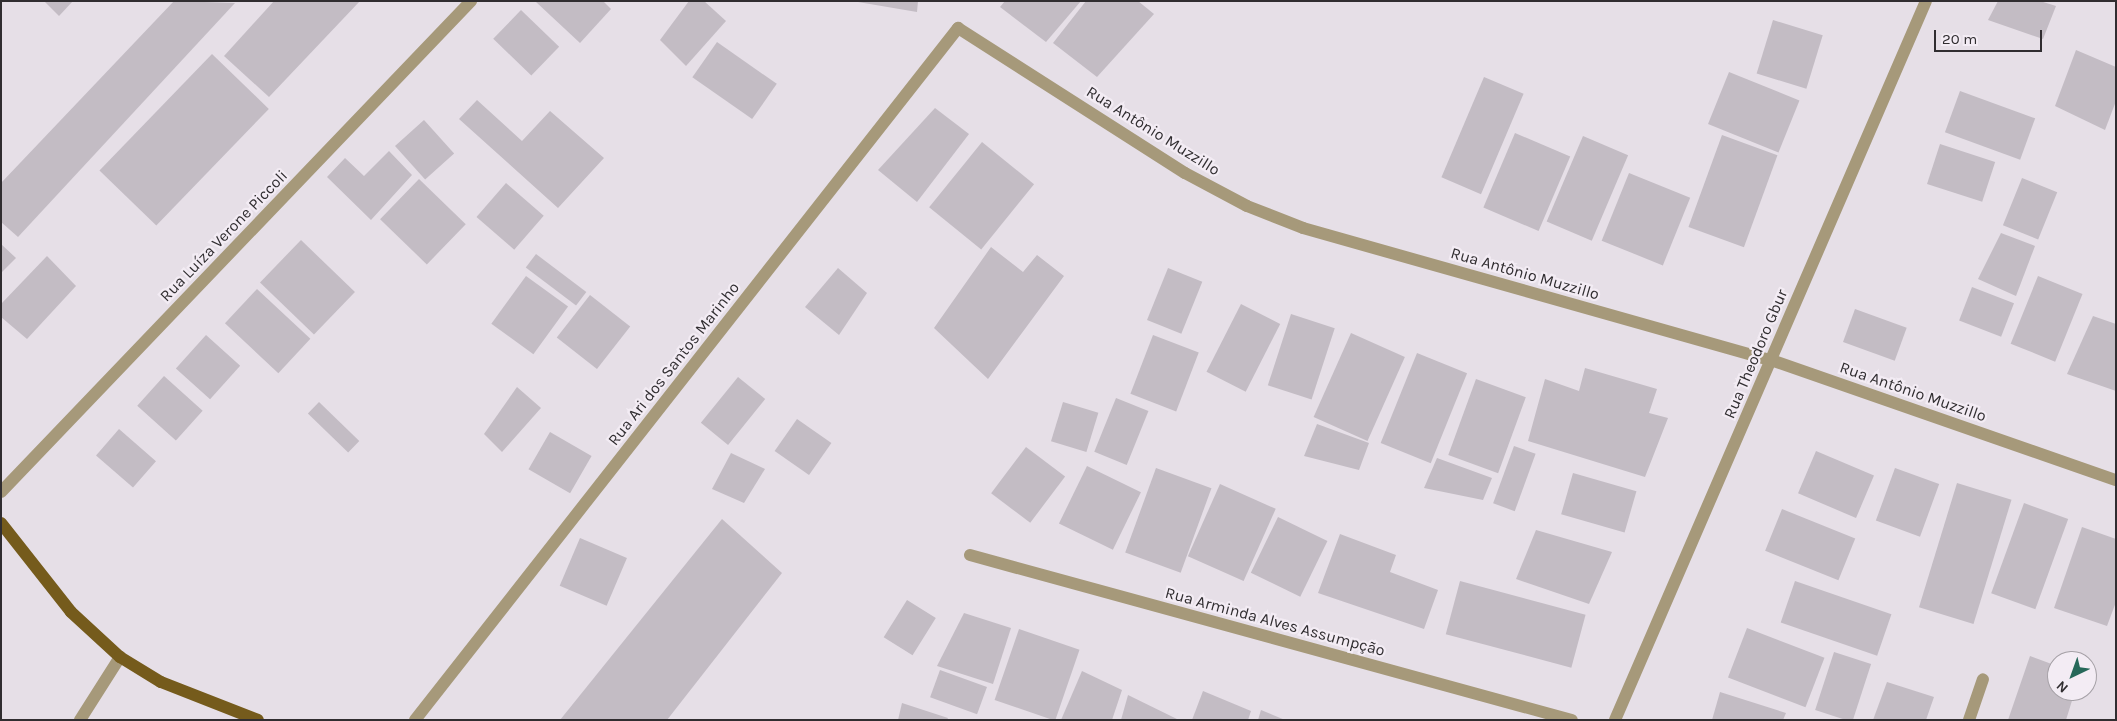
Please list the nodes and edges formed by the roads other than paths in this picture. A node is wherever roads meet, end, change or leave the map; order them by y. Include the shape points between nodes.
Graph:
1 (471, 1) edge
2 (1926, 1) edge
3 (958, 28) joint
4 (1771, 360) junction
5 (2116, 480) edge
6 (1, 492) edge
7 (1, 523) edge
8 (970, 555) dead end
9 (120, 657) junction
10 (1982, 679) dead end
11 (80, 720) edge
12 (258, 720) edge
13 (415, 720) edge
14 (1572, 720) edge
15 (1615, 720) edge
16 (1969, 720) edge

1 - 6 street, Rua Luíza Verone Piccoli
2 - 4 street, Rua Theodoro Gbur
3 - 4 street, Rua Antônio Muzzillo via 1186,173 1247,206 1312,230
3 - 13 street, Rua Ari dos Santos Marinho
4 - 5 street, Rua Antônio Muzzillo
4 - 15 street, Rua Theodoro Gbur
7 - 9 main road via 71,612
8 - 14 street, Rua Arminda Alves Assumpção
9 - 11 street
9 - 12 main road via 161,682
10 - 16 street

